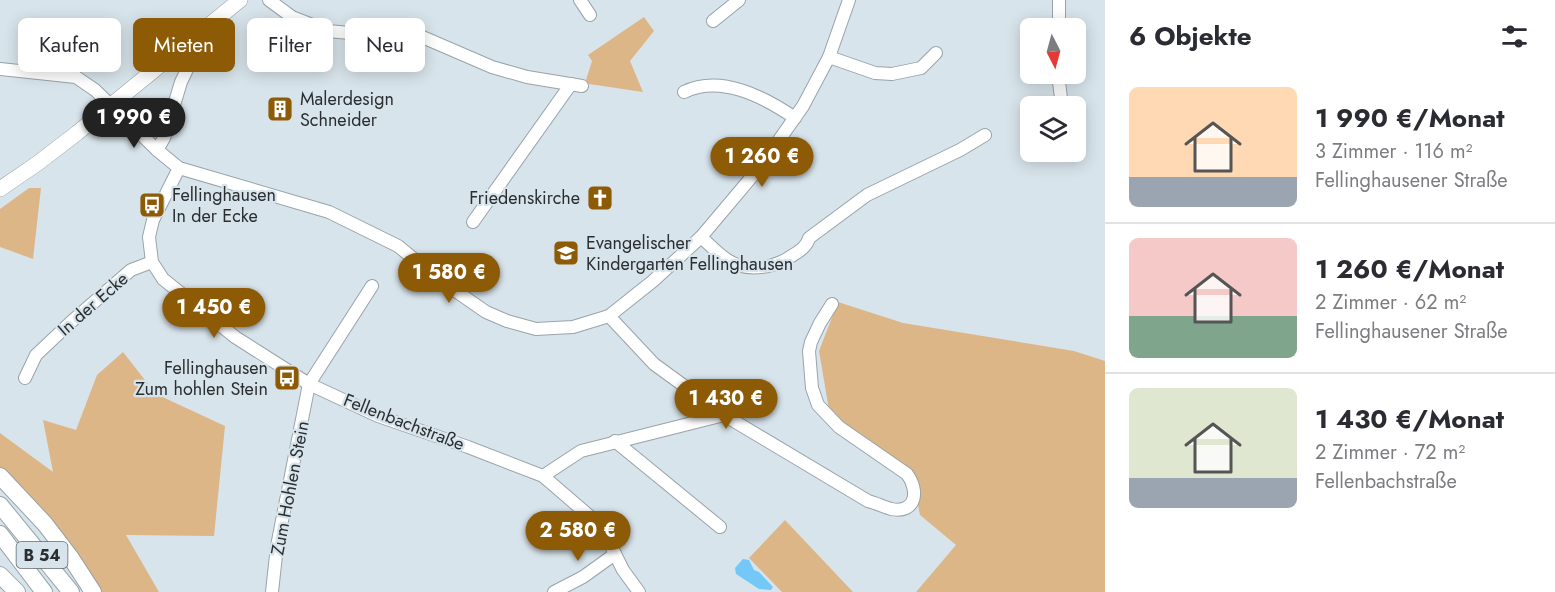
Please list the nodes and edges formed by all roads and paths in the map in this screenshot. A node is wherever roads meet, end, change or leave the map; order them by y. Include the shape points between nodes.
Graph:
1 (240, 0) edge
2 (269, 0) edge
3 (580, 0) edge
4 (739, 0) edge
5 (849, 0) edge
6 (1059, 0) edge
7 (590, 15) dead end
8 (218, 18) edge
9 (1059, 18) edge
10 (713, 21) dead end
11 (936, 53) dead end
12 (828, 57) junction
13 (0, 69) edge
14 (151, 72) edge
15 (186, 72) edge
16 (684, 92) dead end
17 (109, 106) junction
18 (795, 118) junction
19 (985, 135) dead end
20 (157, 150) junction
21 (179, 168) junction
22 (0, 189) edge
23 (473, 222) dead end
24 (701, 237) junction
25 (152, 262) junction
26 (372, 285) dead end
27 (832, 304) dead end
28 (609, 316) junction
29 (25, 378) dead end
30 (309, 384) junction
31 (724, 415) junction
32 (615, 441) junction
33 (0, 476) edge
34 (543, 476) junction
35 (0, 505) edge
36 (720, 527) dead end
37 (0, 534) edge
38 (615, 554) junction
39 (0, 575) edge
40 (17, 592) edge
41 (44, 592) edge
42 (71, 592) edge
43 (93, 592) edge
44 (272, 592) edge
45 (554, 592) edge
46 (639, 592) edge

1 - 8 main road
2 - 23 street via 292,17 328,31 420,36 492,67 576,86
3 - 7 street
4 - 10 street
5 - 12 street
6 - 9 street
11 - 12 street via 921,68 892,74 875,73
12 - 18 street
13 - 17 street via 76,77
14 - 17 main road
15 - 20 street
16 - 18 street via 706,85 729,88 770,101
17 - 20 street
17 - 22 main road
18 - 24 street
19 - 24 street via 867,195 809,238 802,249 777,264 742,266 728,261
20 - 21 street
21 - 25 street via 148,237
21 - 28 street via 329,212 398,246 486,312 507,321 554,328 573,327
24 - 28 street
25 - 29 street, In der Ecke via 130,270 71,322 36,355
25 - 30 street, Fellenbachstraße via 163,279 236,337
26 - 30 street
27 - 31 street via 809,351 812,388 818,405 839,427 907,474 915,495 910,505 893,510 868,501
28 - 31 street via 654,364
30 - 34 street, Fellenbachstraße via 378,416
30 - 44 street, Zum Hohlen Stein via 277,546
31 - 32 street
32 - 34 street via 581,451
32 - 36 street
33 - 43 highway via 45,524
34 - 38 street, Fellenbachstraße via 601,526
35 - 42 highway, B 54
37 - 41 highway, B 54
38 - 45 street
38 - 46 street, Fellenbachstraße
39 - 40 highway

